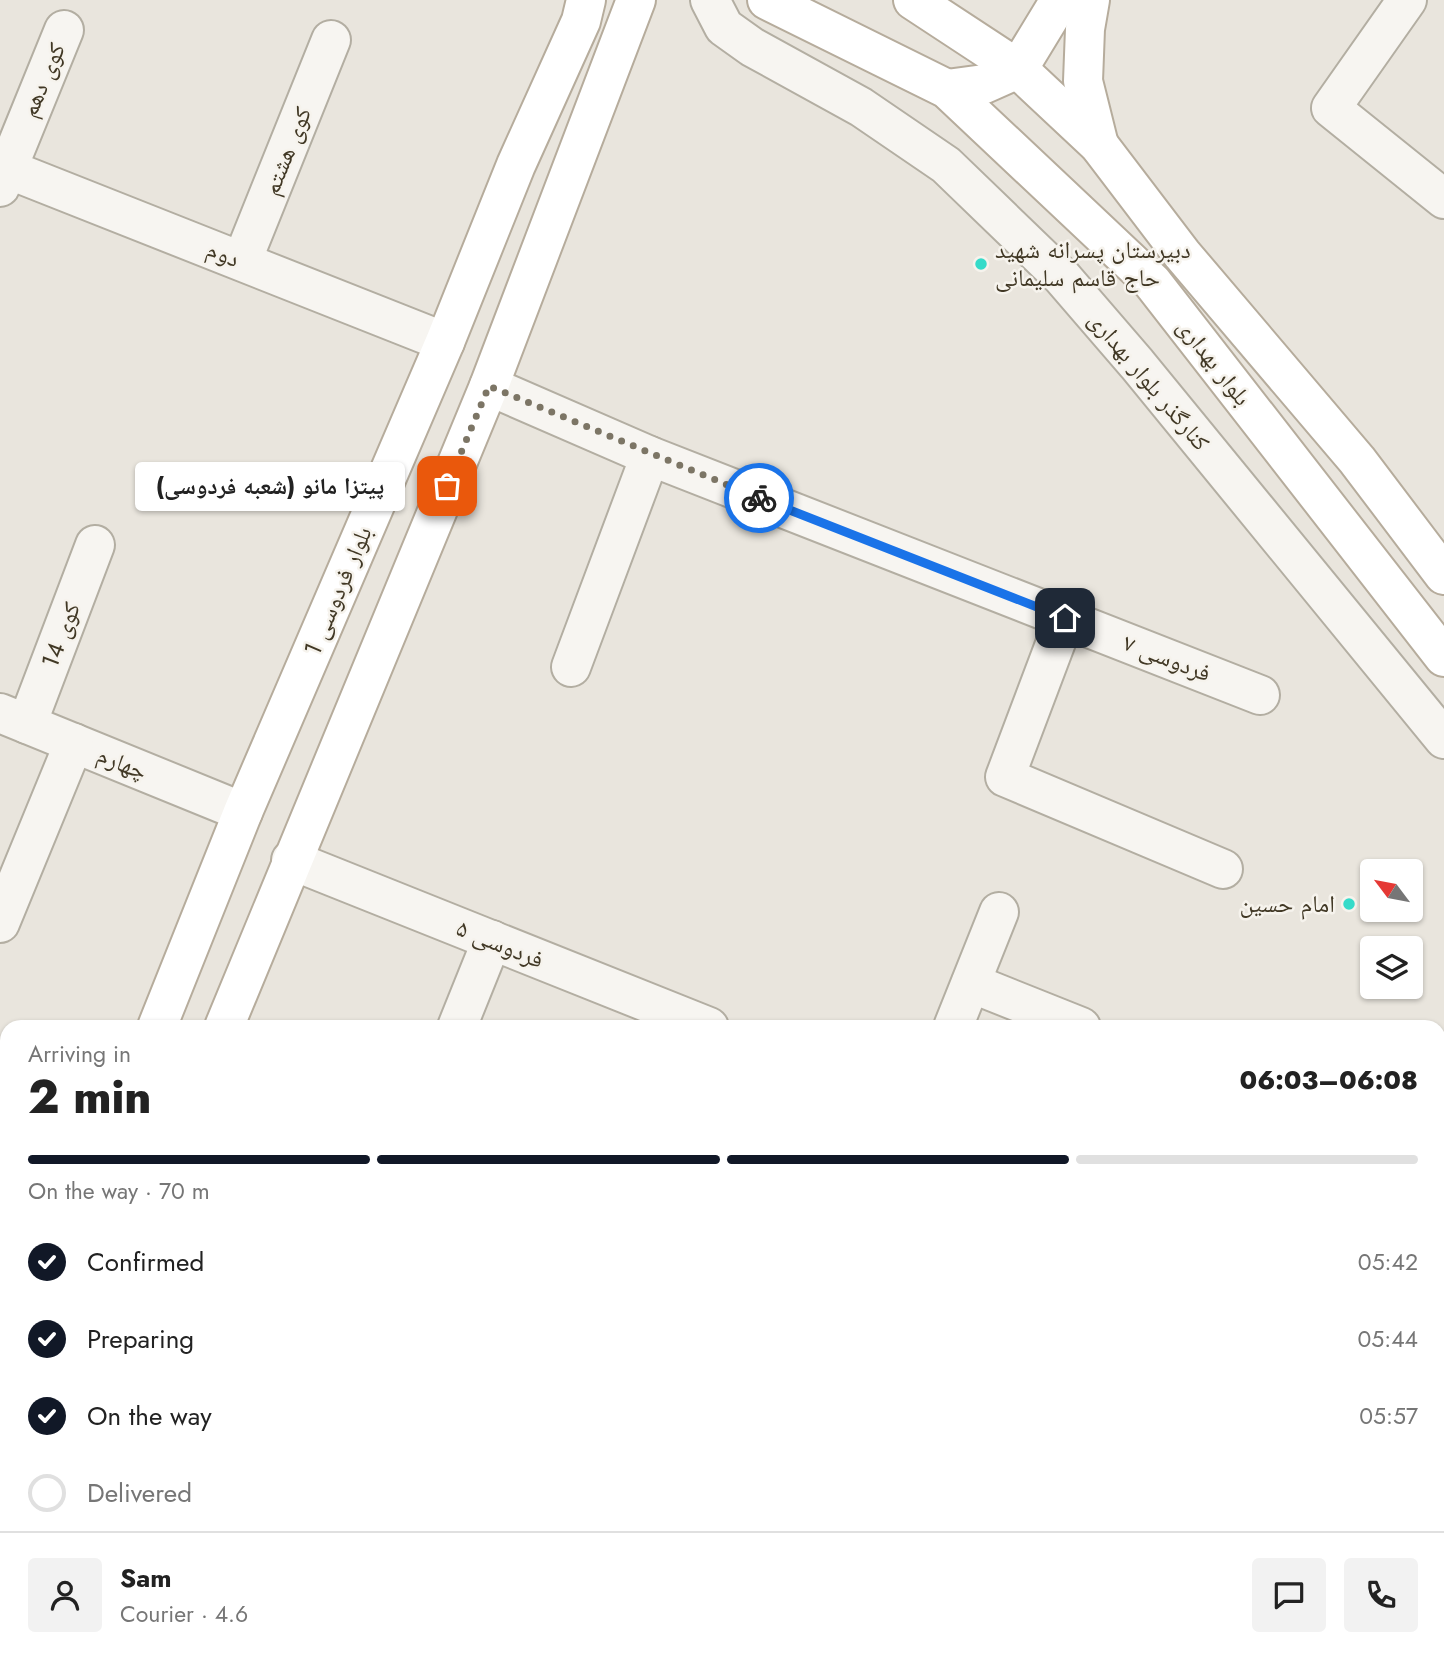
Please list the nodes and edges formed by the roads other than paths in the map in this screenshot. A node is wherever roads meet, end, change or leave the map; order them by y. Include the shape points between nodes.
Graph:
1 (636, 0) edge
2 (710, 0) edge
3 (767, 0) edge
4 (913, 0) edge
5 (1060, 0) edge
6 (1090, 0) edge
7 (1407, 0) edge
8 (579, 7) edge
9 (64, 30) dead end
10 (331, 40) dead end
11 (1018, 69) junction
12 (947, 89) junction
13 (1099, 145) junction
14 (516, 165) junction
15 (2, 174) edge
16 (568, 183) junction
17 (1444, 199) edge
18 (242, 261) junction
19 (445, 342) junction
20 (489, 386) junction
21 (650, 456) junction
22 (95, 545) dead end
23 (1444, 575) edge
24 (1065, 618) junction
25 (1444, 657) edge
26 (571, 667) dead end
27 (1260, 695) dead end
28 (13, 719) edge
29 (1444, 739) edge
30 (74, 743) junction
31 (243, 812) junction
32 (291, 860) junction
33 (1223, 869) dead end
34 (999, 912) dead end
35 (0, 923) edge
36 (492, 940) junction
37 (971, 983) junction
38 (160, 1020) edge
39 (227, 1020) edge
40 (460, 1020) edge
41 (689, 1020) edge
42 (956, 1020) edge
43 (1064, 1020) edge

1 - 16 main road
2 - 29 street, کنارگذر بلوار بهداری via 724,27 752,47 861,107 946,165 1062,277
3 - 12 main road, بلوار بهداری
4 - 11 main road, بلوار بهداری
5 - 11 main road
6 - 13 main road via 1083,81
7 - 17 street via 1331,108
8 - 14 main road, بلوار فردوسی 1
9 - 15 street, کوی دهم
10 - 18 street, کوی هشتم
11 - 12 main road via 984,84
11 - 13 main road, بلوار بهداری
12 - 25 main road, بلوار بهداری via 1152,282
13 - 23 main road, بلوار بهداری via 1182,254 1357,460
14 - 16 main road via 537,151 561,160
14 - 19 main road, بلوار فردوسی 1
15 - 18 street, دوم
16 - 20 main road
18 - 19 street, دوم
19 - 31 main road, بلوار فردوسی 1
20 - 21 street, فردوسی ۷
20 - 32 main road
21 - 24 street, فردوسی ۷
21 - 26 street
22 - 28 street, کوی 14
24 - 27 street, فردوسی ۷
24 - 33 street via 1005,777
28 - 30 street, چهارم
30 - 31 street, چهارم
30 - 35 street
31 - 38 main road, بلوار فردوسی 1
32 - 36 street, فردوسی ۵
32 - 39 main road
34 - 37 street
36 - 40 street
36 - 41 street, فردوسی ۵
37 - 42 street
37 - 43 street

